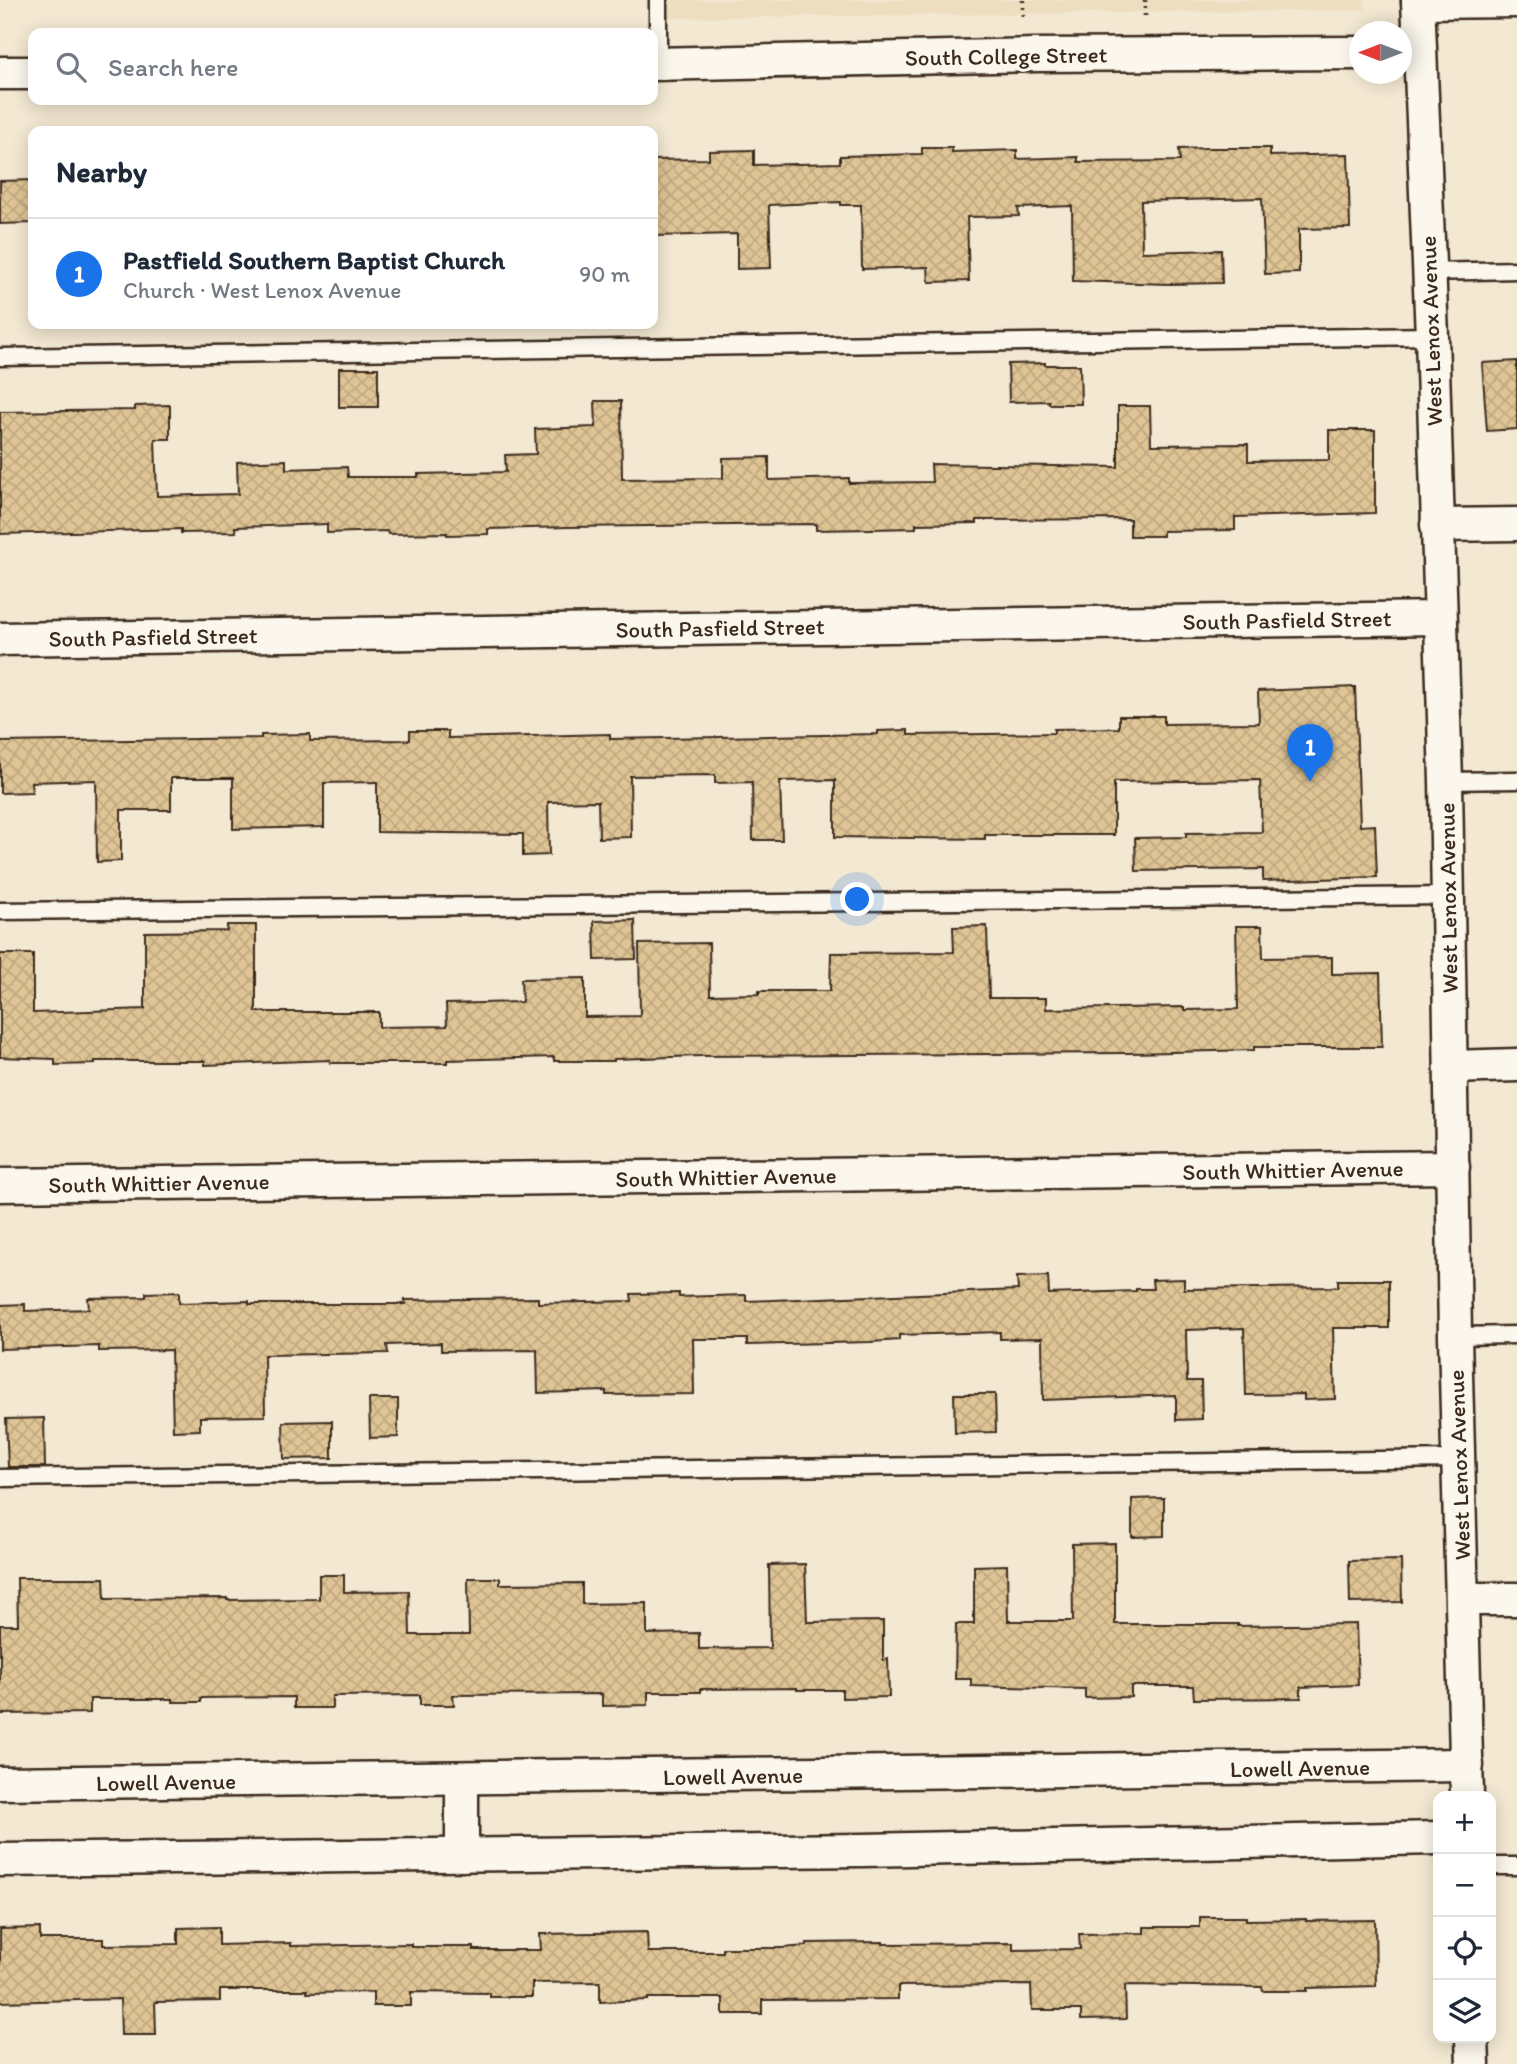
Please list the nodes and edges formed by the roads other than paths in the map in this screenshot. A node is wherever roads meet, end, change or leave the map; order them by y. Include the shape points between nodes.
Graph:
1 (658, 0) edge
2 (1418, 1) edge
3 (1517, 1) edge
4 (657, 28) edge
5 (1412, 39) edge
6 (1349, 53) edge
7 (658, 64) edge
8 (28, 73) edge
9 (0, 74) edge
10 (1412, 75) edge
11 (1517, 270) edge
12 (1429, 272) junction
13 (1432, 336) junction
14 (0, 357) edge
15 (1517, 524) edge
16 (1437, 525) junction
17 (1440, 618) junction
18 (0, 639) edge
19 (1517, 779) edge
20 (1446, 781) junction
21 (1448, 897) junction
22 (0, 911) edge
23 (1517, 1065) edge
24 (1451, 1067) junction
25 (1453, 1167) junction
26 (0, 1185) edge
27 (1517, 1335) edge
28 (1455, 1336) junction
29 (1459, 1459) junction
30 (0, 1478) edge
31 (1464, 1599) junction
32 (1517, 1599) edge
33 (461, 1779) junction
34 (1467, 1781) edge
35 (0, 1783) edge
36 (1433, 1838) edge
37 (461, 1855) junction
38 (0, 1860) edge
39 (1517, 1866) edge
40 (1496, 1867) edge
41 (1472, 2043) edge
42 (1473, 2064) edge

1 - 4 lane
2 - 3 street
2 - 5 street, West Lenox Avenue
6 - 7 street, South College Street
8 - 9 street
10 - 12 street, West Lenox Avenue
11 - 12 lane
12 - 13 street, West Lenox Avenue
13 - 14 lane
13 - 16 street, West Lenox Avenue
15 - 16 street
16 - 17 street, West Lenox Avenue
17 - 18 street, South Pasfield Street
17 - 20 street, West Lenox Avenue
19 - 20 lane
20 - 21 street, West Lenox Avenue
21 - 22 lane
21 - 24 street, West Lenox Avenue
23 - 24 street
24 - 25 street, West Lenox Avenue
25 - 26 street, South Whittier Avenue
25 - 28 street, West Lenox Avenue
27 - 28 lane
28 - 29 street, West Lenox Avenue
29 - 30 lane
29 - 31 street, West Lenox Avenue
31 - 32 street
31 - 34 street, West Lenox Avenue
33 - 34 street, Lowell Avenue
33 - 35 street, Lowell Avenue
33 - 37 street
36 - 37 street
37 - 38 street
39 - 40 lane
41 - 42 street

